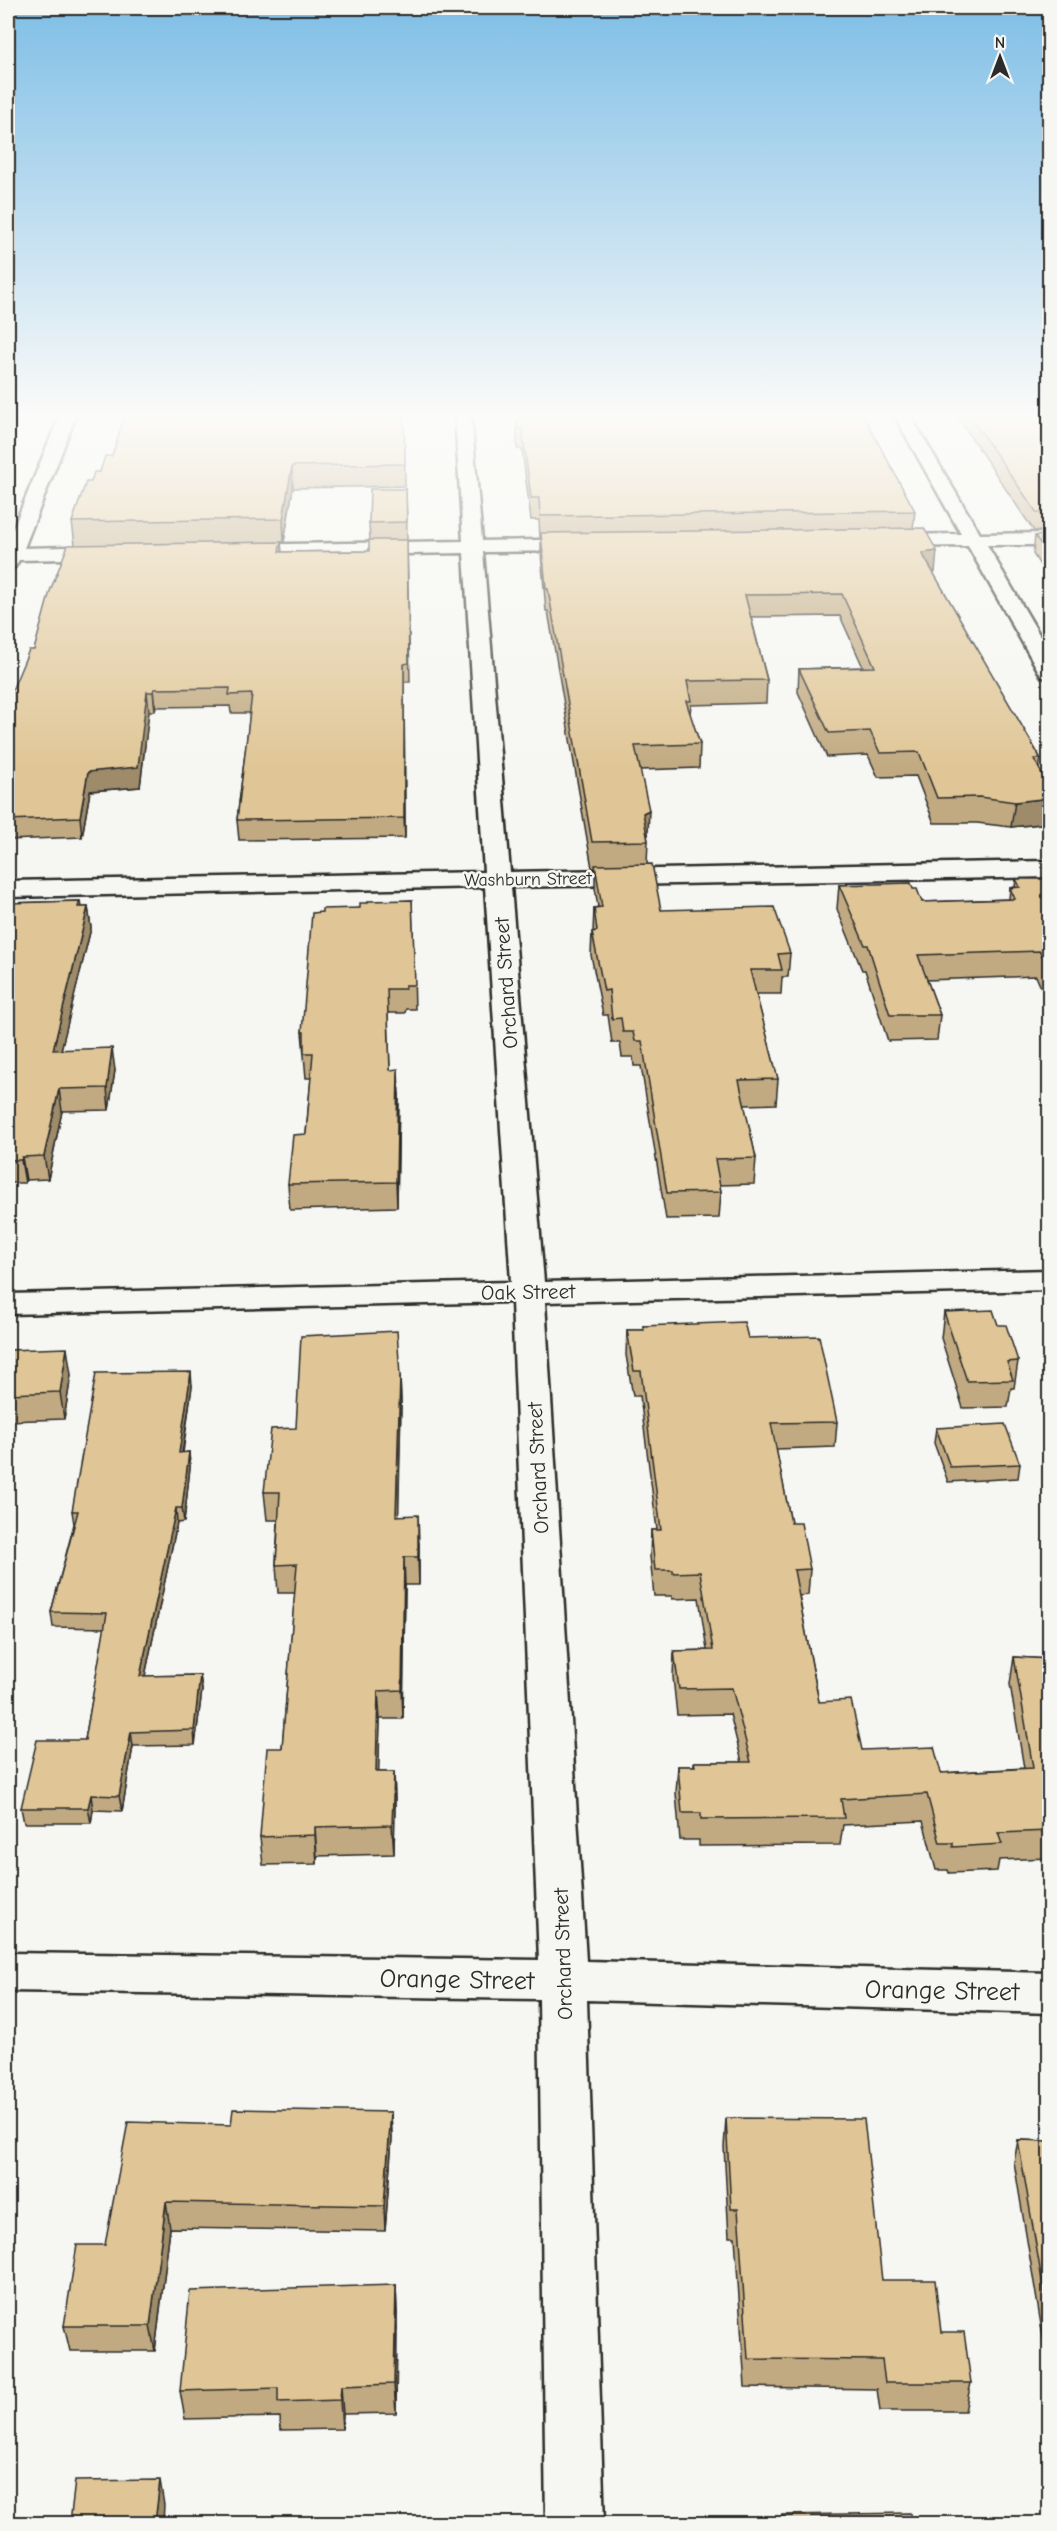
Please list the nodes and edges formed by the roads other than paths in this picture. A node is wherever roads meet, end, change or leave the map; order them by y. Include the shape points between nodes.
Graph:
1 (19, 533) edge
2 (473, 533) edge
3 (970, 533) edge
4 (1050, 539) edge
5 (974, 540) junction
6 (864, 541) edge
7 (603, 545) edge
8 (474, 547) junction
9 (220, 551) edge
10 (124, 552) edge
11 (9, 557) edge
12 (1050, 672) edge
13 (1050, 869) edge
14 (498, 880) junction
15 (8, 889) edge
16 (1050, 1280) edge
17 (528, 1292) junction
18 (8, 1304) edge
19 (8, 1972) edge
20 (565, 1980) junction
21 (1050, 1993) edge
22 (575, 2523) edge

1 - 11 street
2 - 8 street, Orchard Street
3 - 5 street
4 - 5 street
5 - 6 street
5 - 12 street
7 - 8 street
8 - 9 street
8 - 14 street, Orchard Street
10 - 11 street
13 - 14 street, Washburn Street
14 - 15 street, Washburn Street
14 - 17 street, Orchard Street
16 - 17 street, Oak Street
17 - 18 street, Oak Street
17 - 20 street, Orchard Street
19 - 20 street, Orange Street
20 - 21 street, Orange Street
20 - 22 street, Orchard Street

